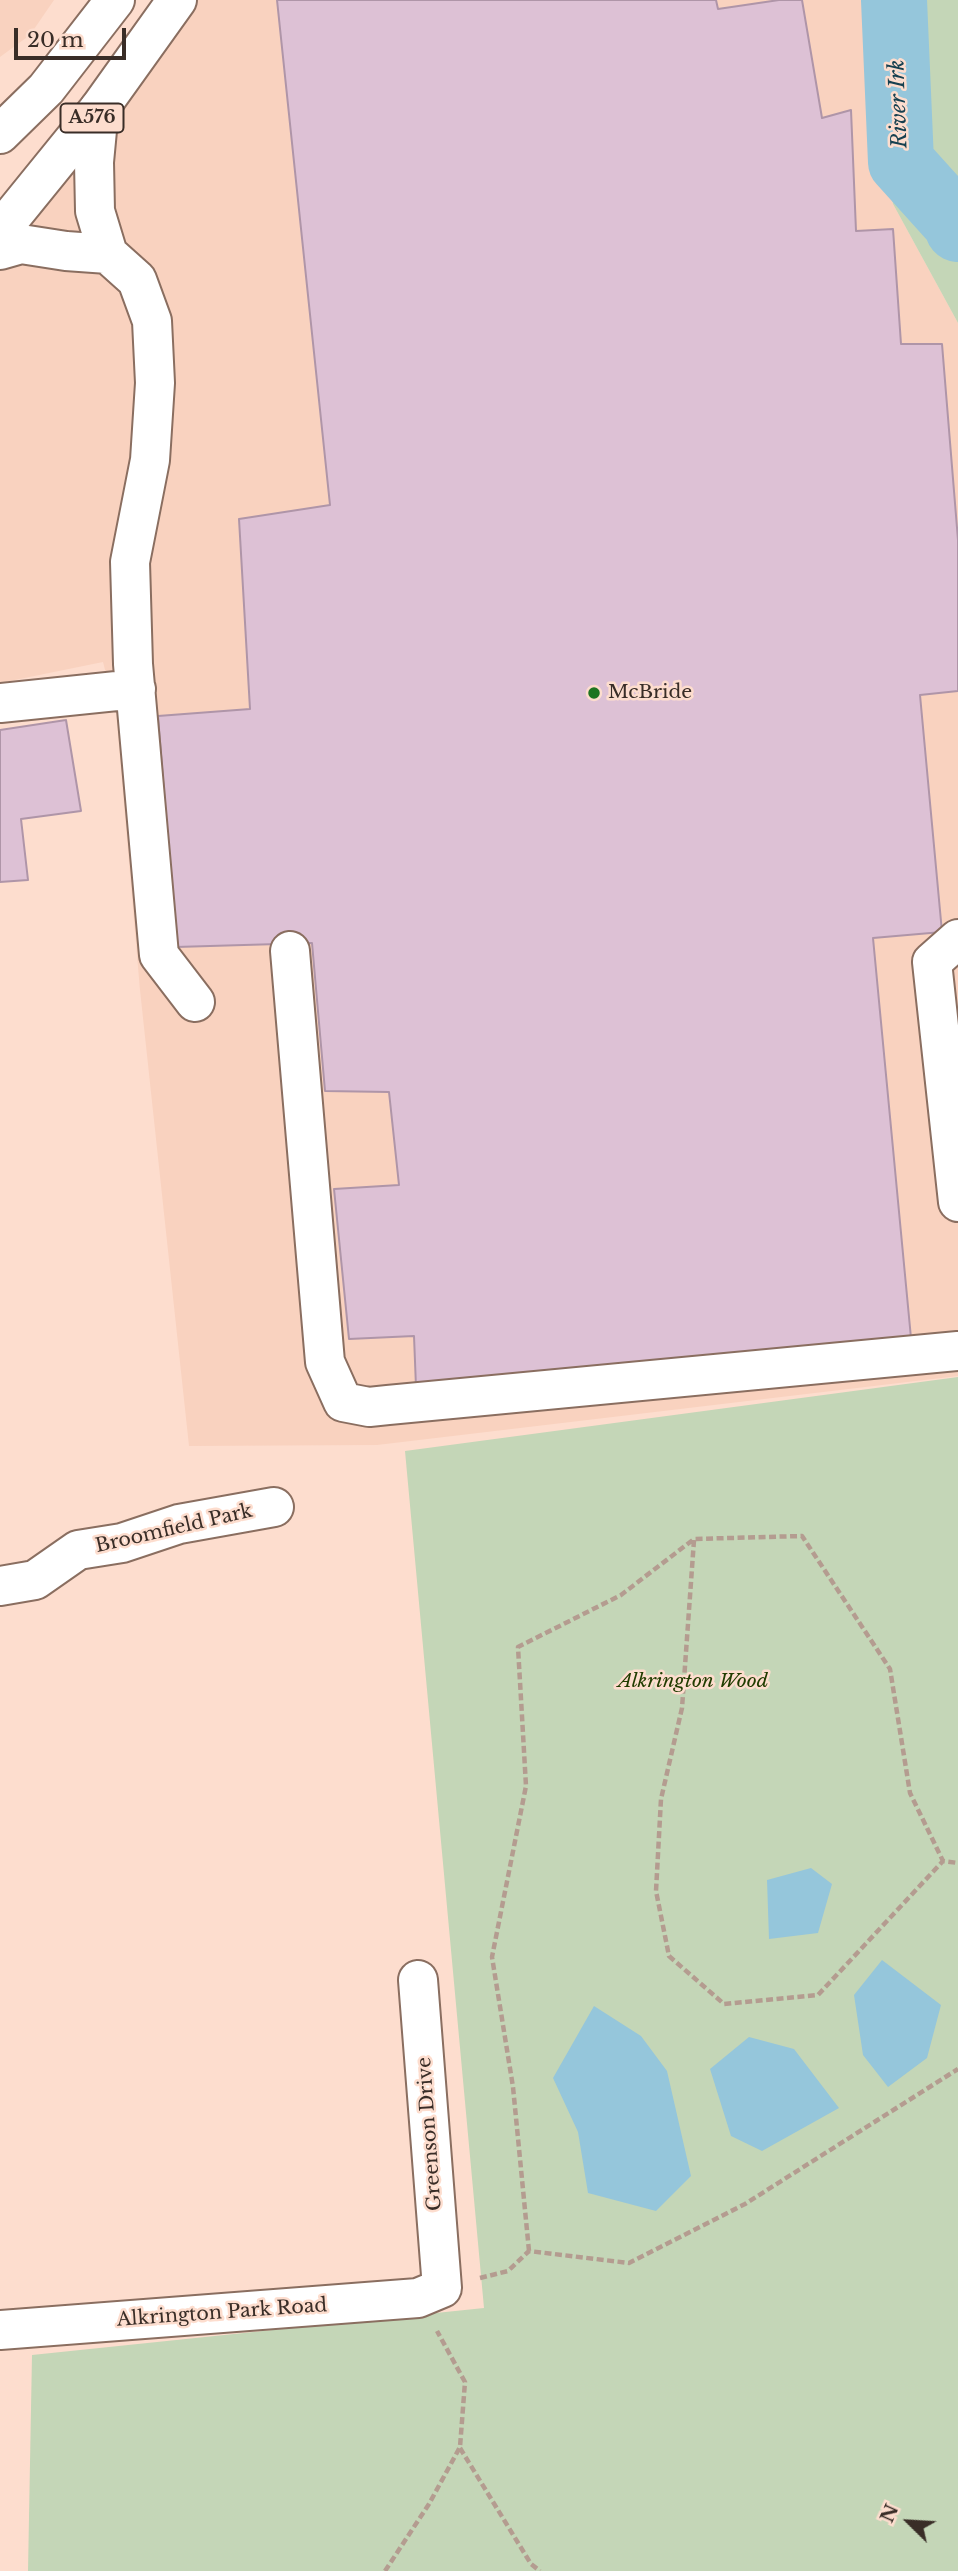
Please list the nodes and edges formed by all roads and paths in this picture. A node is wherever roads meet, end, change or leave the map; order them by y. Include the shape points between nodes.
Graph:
1 (115, 0) edge
2 (177, 0) edge
3 (99, 109) junction
4 (0, 134) edge
5 (0, 231) edge
6 (0, 250) edge
7 (108, 254) junction
8 (123, 690) junction
9 (0, 703) edge
10 (958, 939) edge
11 (290, 951) dead end
12 (195, 1002) dead end
13 (958, 1202) edge
14 (958, 1351) edge
15 (274, 1507) dead end
16 (694, 1539) junction
17 (0, 1586) edge
18 (943, 1861) junction
19 (958, 1863) edge
20 (418, 1980) dead end
21 (958, 2069) edge
22 (529, 2252) junction
23 (430, 2293) junction
24 (0, 2330) edge
25 (460, 2447) junction
26 (385, 2571) edge
27 (540, 2571) edge

1 - 4 street, A576 via 46,89
2 - 3 street, A576
3 - 5 street, A576
3 - 7 street via 95,211
6 - 7 street via 21,244
7 - 8 street via 136,279 152,321 155,383 150,460 130,562
8 - 9 street
8 - 12 street via 159,956
10 - 13 street via 932,962
11 - 14 street via 325,1362 344,1402 369,1407
15 - 17 street, Broomfield Park via 179,1524 122,1543 78,1550 35,1580
16 - 18 path via 802,1536 890,1670 910,1793
16 - 18 path via 682,1708 660,1799 656,1891 669,1956 723,2004 818,1995
16 - 22 path via 621,1595 518,1647 526,1786 492,1957 513,2087
18 - 19 path
20 - 23 street, Greenson Drive
21 - 22 path via 745,2204 629,2263
22 - 23 path via 508,2272
23 - 24 street, Alkrington Park Road
23 - 25 path via 465,2382
25 - 26 path
25 - 27 path via 531,2564

